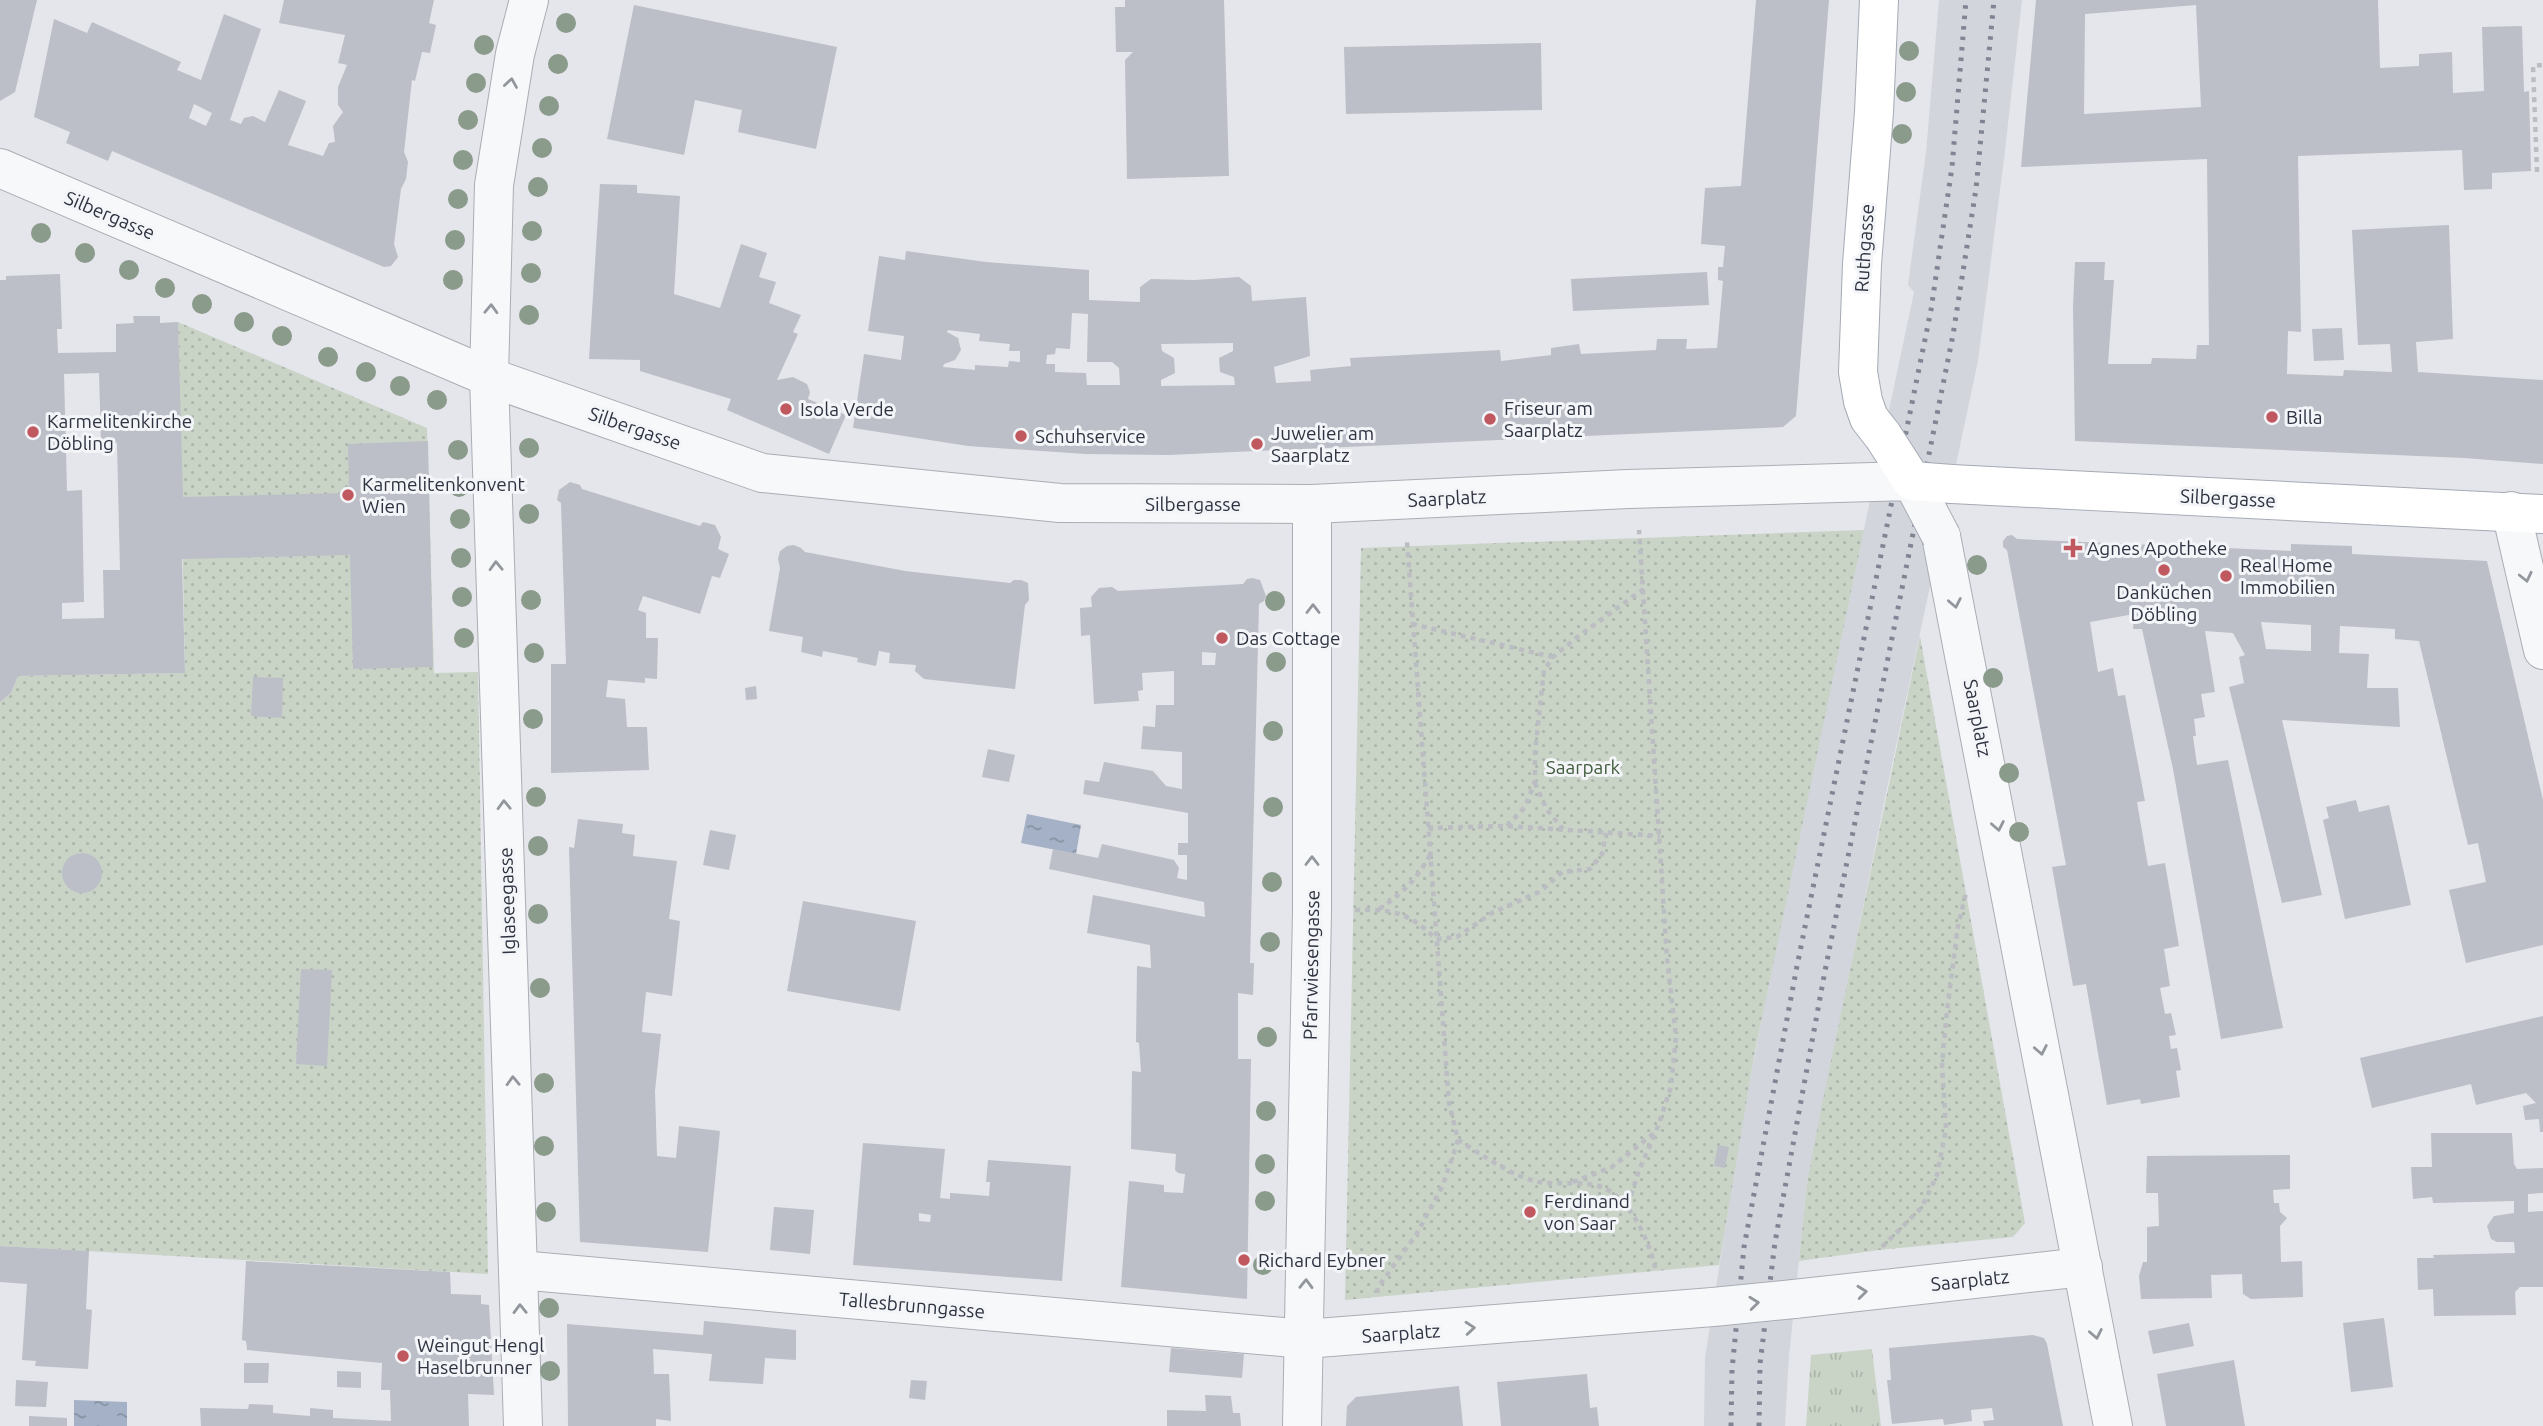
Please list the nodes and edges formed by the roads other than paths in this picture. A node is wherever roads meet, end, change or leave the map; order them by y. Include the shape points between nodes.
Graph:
1 (529, 0) edge
2 (1880, 0) edge
3 (0, 168) edge
4 (489, 377) junction
5 (1912, 481) junction
6 (1312, 504) junction
7 (2527, 512) edge
8 (2543, 650) edge
9 (2083, 1267) junction
10 (519, 1270) junction
11 (1305, 1339) junction
12 (523, 1426) edge
13 (1302, 1426) edge
14 (2113, 1426) edge

4 -> 1 street, Iglaseegasse via 494,185 515,54
2 - 5 main road, Ruthgasse, bridge via 1858,372 1869,418
3 - 4 street, Silbergasse
4 - 6 street, Silbergasse via 762,473 1060,503
10 -> 4 street, Iglaseegasse
5 - 6 street, Saarplatz, bridge
5 - 7 main road, Silbergasse, bridge
5 -> 9 street, Saarplatz, bridge via 1941,536
11 -> 6 street, Pfarrwiesengasse
7 -> 8 street
11 -> 9 street, Saarplatz, bridge via 1664,1312
9 -> 14 street
10 - 11 street, Tallesbrunngasse
12 -> 10 street, Iglaseegasse
11 - 13 street, Pfarrwiesengasse

